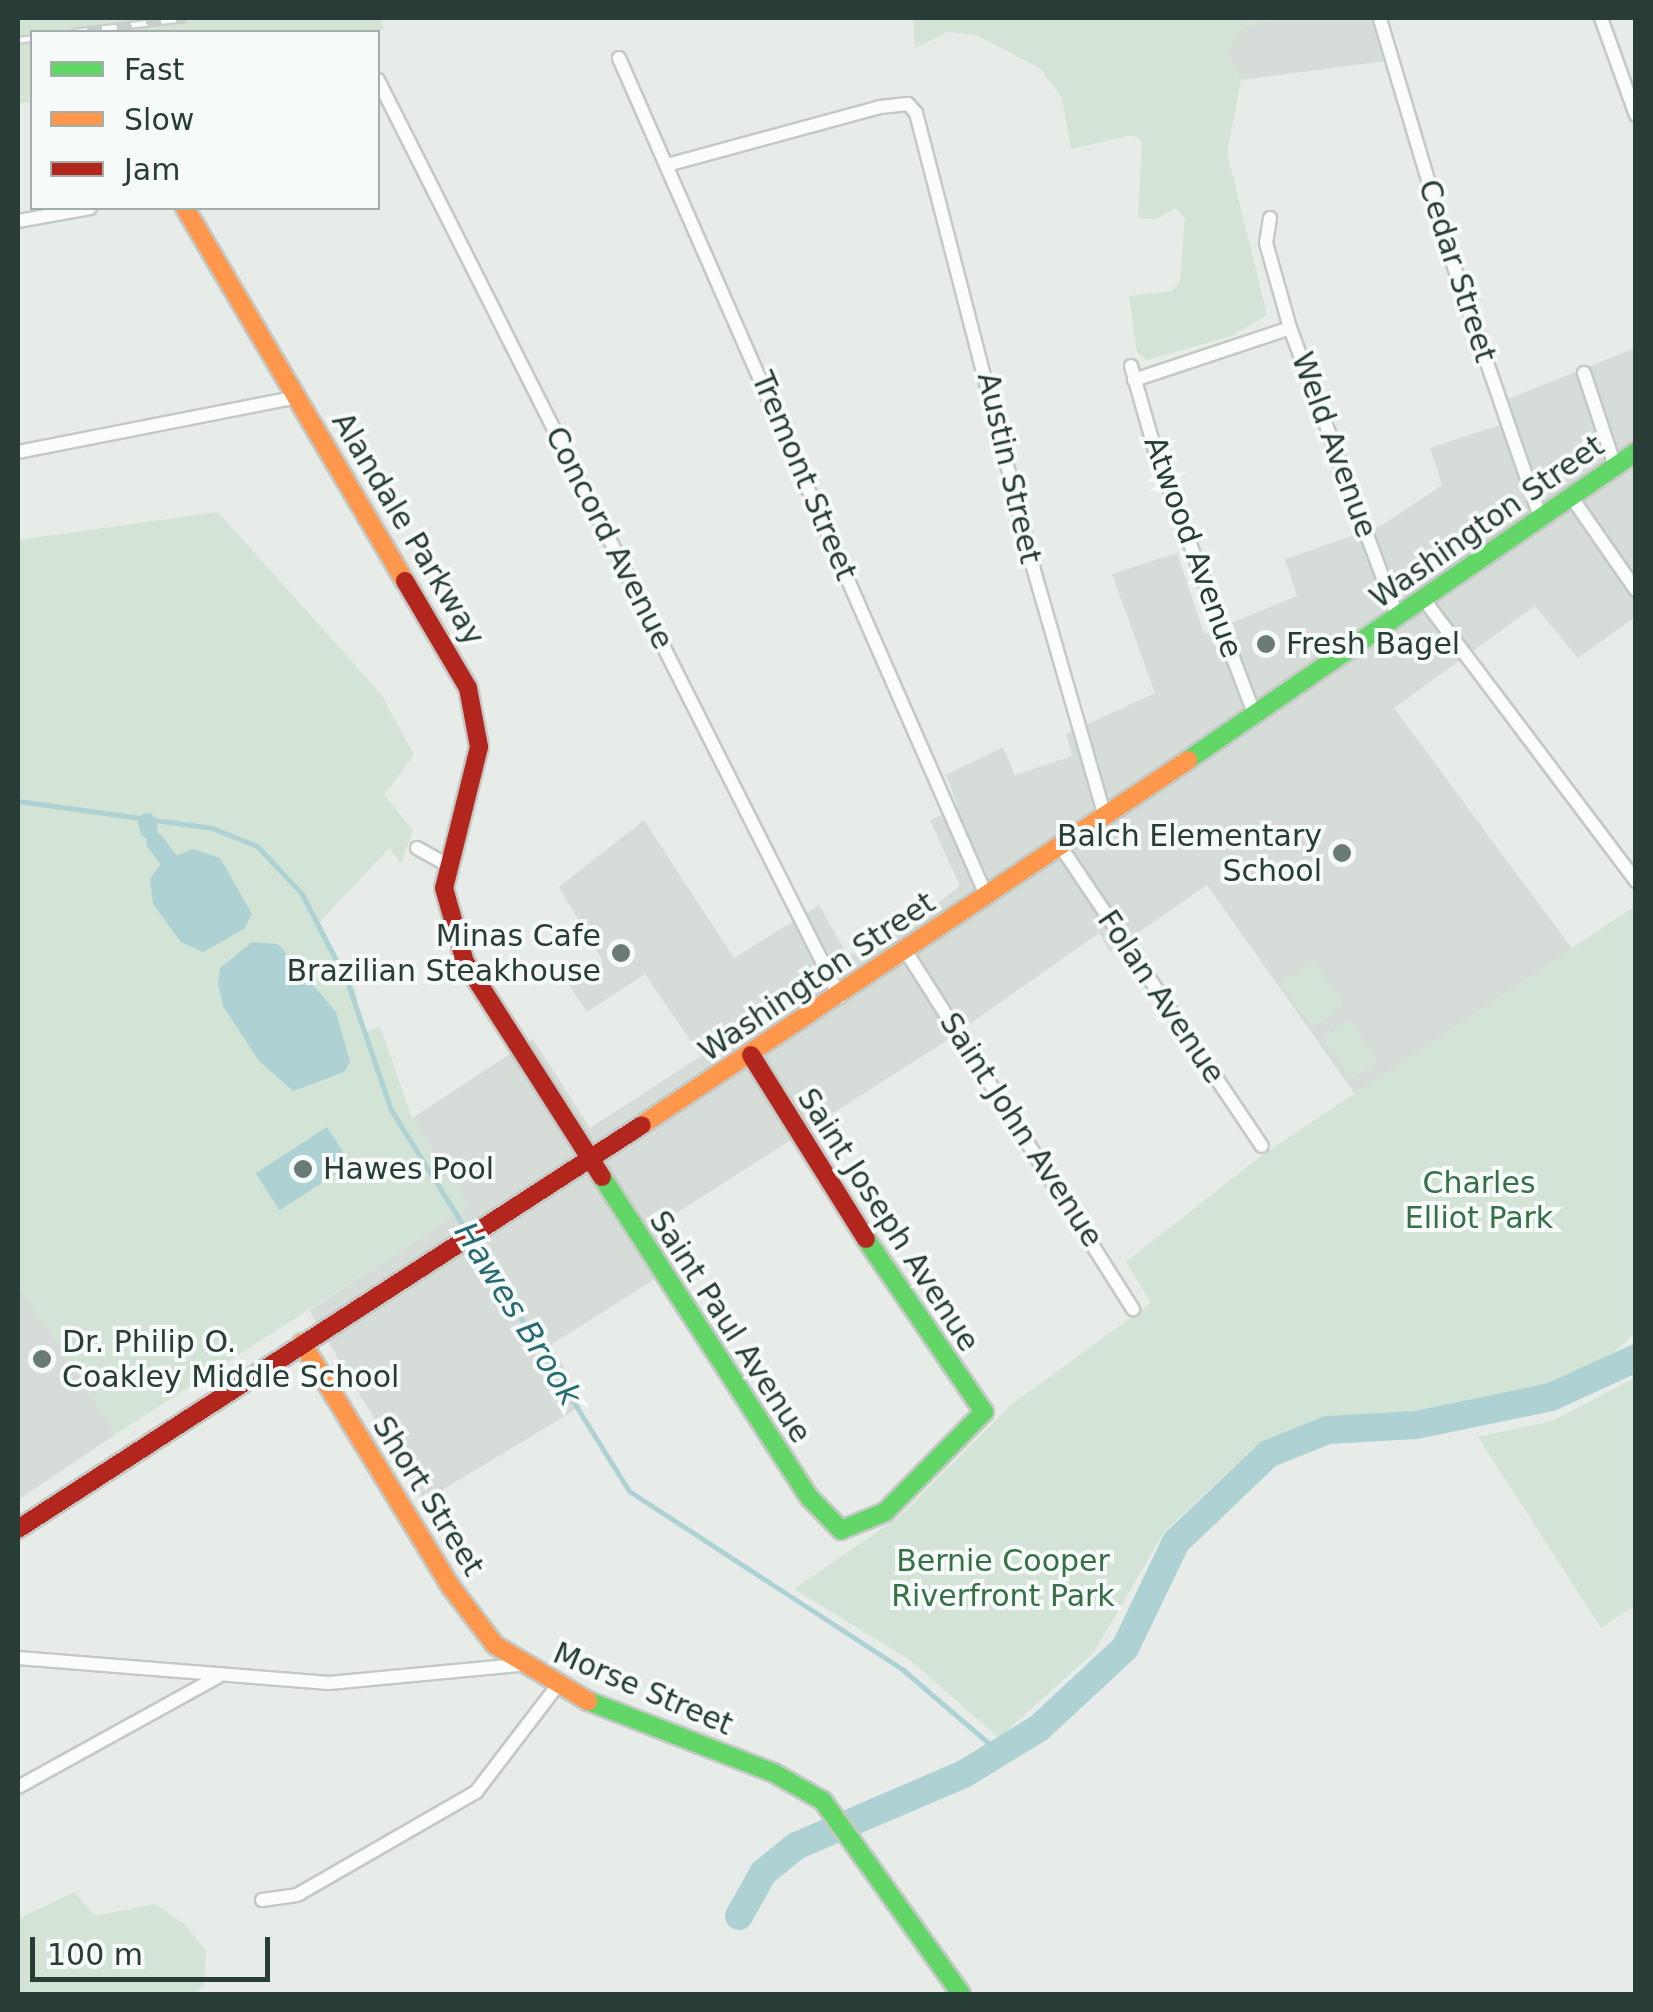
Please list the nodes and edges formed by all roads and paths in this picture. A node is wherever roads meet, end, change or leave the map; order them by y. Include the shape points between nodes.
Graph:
1 (1601, 18) edge
2 (1380, 19) edge
3 (620, 58) dead end
4 (380, 84) edge
5 (1636, 115) edge
6 (667, 165) junction
7 (79, 210) edge
8 (186, 210) edge
9 (1270, 218) dead end
10 (18, 221) edge
11 (1290, 328) junction
12 (1584, 373) dead end
13 (298, 396) junction
14 (18, 452) edge
15 (1636, 452) edge
16 (1615, 466) junction
17 (1572, 498) junction
18 (1541, 520) junction
19 (1636, 590) edge
20 (1424, 600) junction
21 (1398, 618) junction
22 (1254, 712) junction
23 (1105, 816) junction
24 (1061, 847) junction
25 (418, 848) dead end
26 (448, 865) junction
27 (1636, 881) edge
28 (986, 895) junction
29 (907, 953) junction
30 (840, 997) junction
31 (752, 1055) junction
32 (1262, 1146) dead end
33 (588, 1161) junction
34 (1133, 1309) dead end
35 (302, 1343) junction
36 (830, 1522) joint
37 (18, 1529) edge
38 (18, 1658) edge
39 (522, 1665) junction
40 (217, 1676) junction
41 (557, 1686) junction
42 (18, 1786) edge
43 (262, 1900) dead end
44 (961, 1994) edge

1 - 5 street
2 - 18 street, Cedar Street via 1452,262
3 - 6 street, Tremont Street
4 - 30 street, Concord Avenue
6 - 23 street, Austin Street via 880,106 908,104 919,120 1032,567
6 - 28 street, Tremont Street
7 - 10 street
8 - 13 street, Alandale Parkway
9 - 11 street, Weld Avenue via 1266,243
11 - 21 street, Weld Avenue
11 - 22 street, Atwood Avenue via 1132,373
12 - 16 street
13 - 14 street, Alandale Parkway
13 - 26 street, Alandale Parkway via 468,688 477,775
15 - 16 street, Washington Street
16 - 17 street, Washington Street
17 - 18 street, Washington Street
17 - 19 street
18 - 20 street, Washington Street
20 - 21 street, Washington Street
20 - 27 street
21 - 22 street, Washington Street
22 - 23 street, Washington Street
23 - 24 street, Washington Street
24 - 28 street, Washington Street
24 - 32 street, Folan Avenue
25 - 26 street
26 - 33 street, Alandale Parkway via 446,909 466,962
28 - 29 street, Washington Street
29 - 30 street, Washington Street
29 - 34 street, Saint John Avenue
30 - 31 street, Washington Street
31 - 33 street, Washington Street
31 - 36 street, Saint Joseph Avenue via 887,1273 984,1412 885,1512 841,1530
33 - 35 street, Washington Street
33 - 36 street, Saint Paul Avenue
35 - 37 street, Washington Street
35 - 39 street, Short Street via 475,1621
38 - 40 street, Morse Street
39 - 40 street, Morse Street via 358,1684
39 - 41 street, Morse Street
40 - 42 street
41 - 43 street via 476,1792 297,1895
41 - 44 street, Morse Street via 774,1773 834,1812

